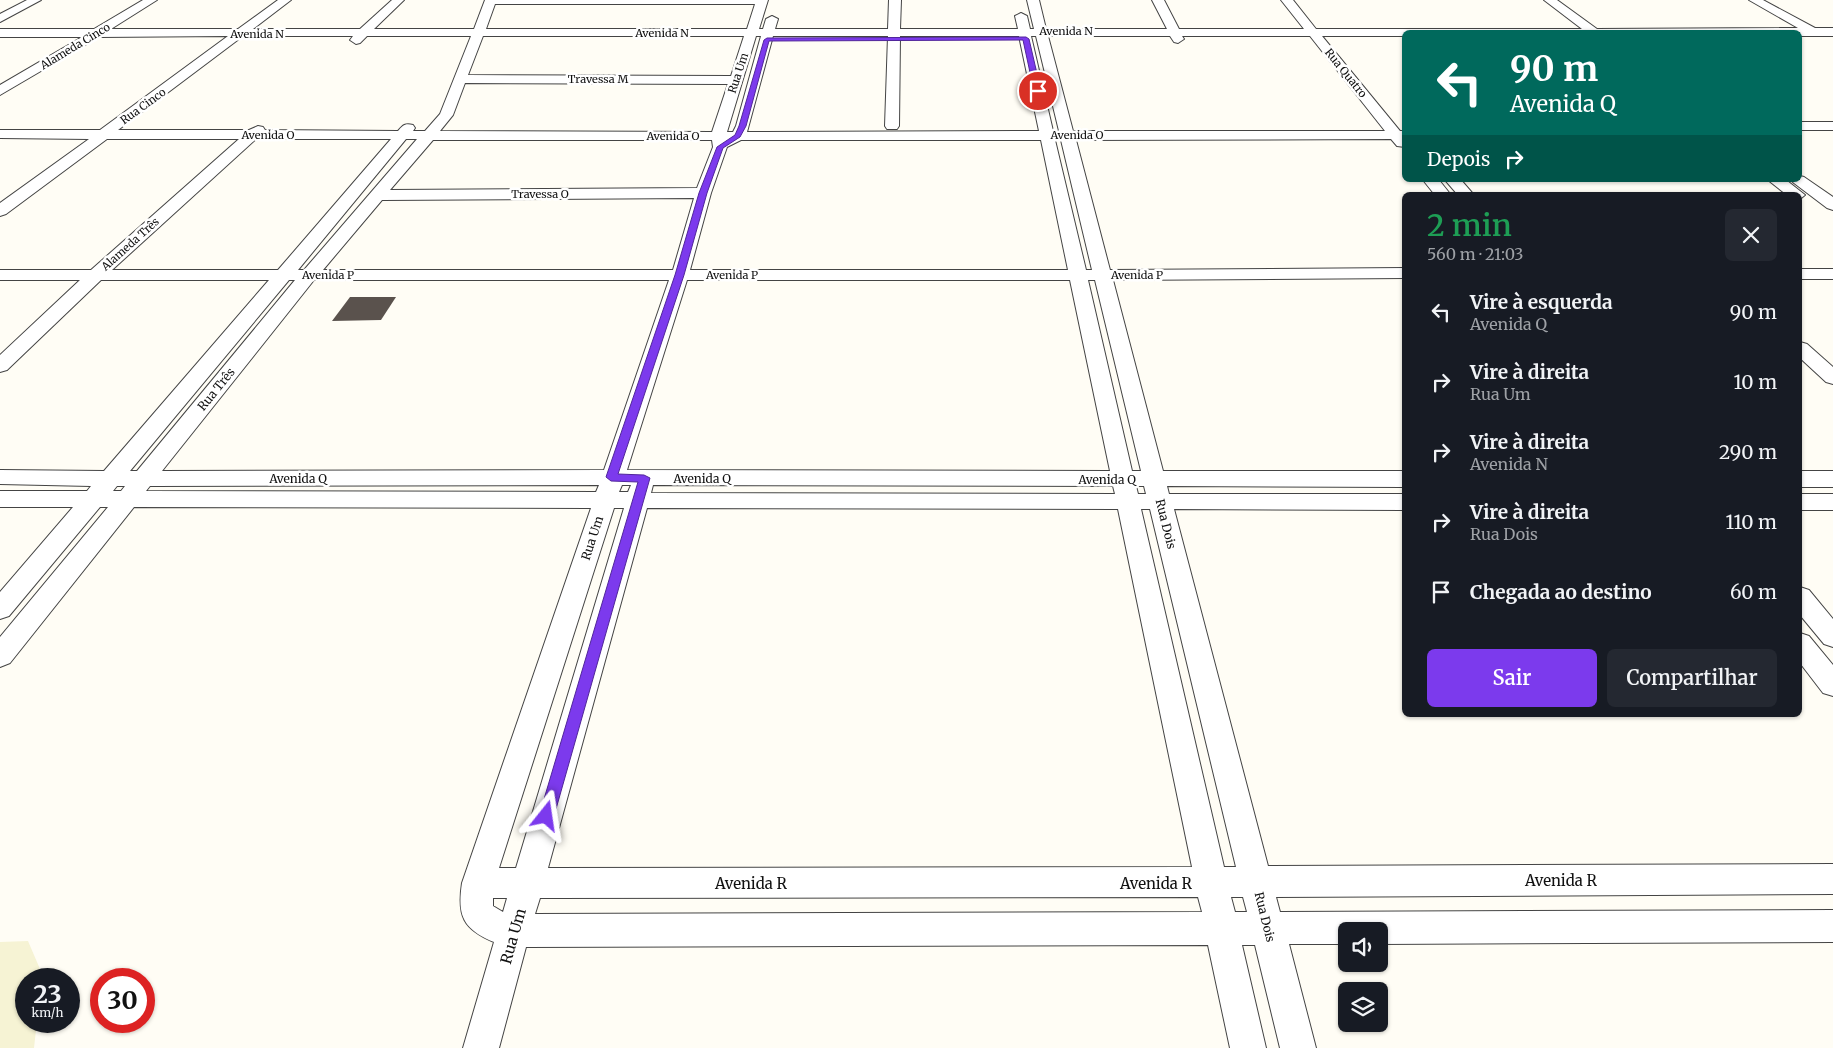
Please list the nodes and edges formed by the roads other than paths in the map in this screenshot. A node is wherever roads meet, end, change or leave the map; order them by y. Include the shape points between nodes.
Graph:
1 (20, 0) edge
2 (35, 0) edge
3 (151, 0) edge
4 (271, 0) edge
5 (285, 0) edge
6 (398, 0) edge
7 (490, 0) edge
8 (895, 0) edge
9 (1017, 0) edge
10 (1033, 0) edge
11 (1158, 0) edge
12 (1287, 0) edge
13 (1302, 0) edge
14 (1756, 0) edge
15 (1771, 0) edge
16 (762, 1) edge
17 (1544, 2) edge
18 (775, 8) dead end
19 (0, 11) edge
20 (0, 19) edge
21 (1575, 30) edge
22 (1591, 30) edge
23 (0, 33) edge
24 (894, 35) junction
25 (1025, 35) junction
26 (1042, 35) junction
27 (1802, 35) edge
28 (1829, 35) edge
29 (750, 36) junction
30 (768, 36) junction
31 (1176, 36) junction
32 (1402, 36) edge
33 (90, 37) junction
34 (227, 37) junction
35 (359, 37) junction
36 (477, 37) junction
37 (1328, 38) junction
38 (1802, 38) edge
39 (1402, 39) edge
40 (0, 40) edge
41 (460, 79) junction
42 (736, 80) junction
43 (0, 91) edge
44 (0, 125) edge
45 (116, 125) junction
46 (892, 126) junction
47 (1802, 126) edge
48 (1833, 126) edge
49 (99, 130) junction
50 (257, 130) junction
51 (1046, 130) junction
52 (1067, 130) junction
53 (1398, 130) edge
54 (405, 131) junction
55 (433, 131) junction
56 (740, 131) junction
57 (0, 134) edge
58 (82, 134) junction
59 (1802, 135) edge
60 (1833, 135) edge
61 (720, 136) junction
62 (60, 150) dead end
63 (1433, 182) edge
64 (1456, 182) edge
65 (1779, 182) edge
66 (1802, 182) edge
67 (1441, 192) edge
68 (1464, 192) edge
69 (1793, 192) edge
70 (703, 193) junction
71 (377, 195) junction
72 (1802, 199) edge
73 (1833, 205) edge
74 (0, 210) edge
75 (1833, 222) edge
76 (0, 260) edge
77 (1802, 260) edge
78 (1833, 260) edge
79 (18, 261) junction
80 (111, 261) junction
81 (287, 268) junction
82 (315, 268) junction
83 (682, 268) junction
84 (1090, 269) junction
85 (1402, 273) edge
86 (1802, 274) edge
87 (1833, 274) edge
88 (0, 275) edge
89 (96, 275) junction
90 (1802, 350) edge
91 (0, 366) edge
92 (1833, 378) edge
93 (0, 477) edge
94 (110, 478) junction
95 (144, 479) junction
96 (1402, 479) edge
97 (1802, 479) edge
98 (1833, 479) edge
99 (608, 489) junction
100 (641, 489) junction
101 (1126, 491) junction
102 (1157, 491) junction
103 (0, 499) edge
104 (90, 500) junction
105 (125, 500) junction
106 (1402, 502) edge
107 (1802, 502) edge
108 (1833, 502) edge
109 (1802, 599) edge
110 (0, 609) edge
111 (1833, 637) edge
112 (1802, 646) edge
113 (0, 656) edge
114 (1833, 685) edge
115 (1833, 879) edge
116 (1256, 881) junction
117 (1212, 882) junction
118 (478, 884) junction
119 (527, 884) junction
120 (1833, 926) edge
121 (1222, 927) junction
122 (502, 928) junction
123 (1268, 930) junction
124 (481, 1048) edge
125 (1248, 1048) edge
126 (1298, 1048) edge

1 - 19 street
2 - 20 street
3 - 33 street, Alameda Cinco
4 - 34 street, Rua Cinco
5 - 34 street, Rua Cinco
6 - 35 street
7 - 16 street
7 - 36 street, Rua Três
8 - 24 street
9 - 25 street, Rua Dois
10 - 26 street, Rua Dois
11 - 31 street
12 - 37 street, Rua Quatro
13 - 37 street, Rua Quatro
14 - 28 street
15 - 28 street
16 - 29 street, Rua Um
17 - 21 street
17 - 22 street
18 - 30 street, Rua Um
23 - 33 street, Avenida N
24 - 25 street, Avenida N
24 - 30 street, Avenida N
24 - 46 street
25 - 26 street, Avenida N
25 - 51 street, Rua Dois
26 - 31 street, Avenida N
26 - 52 street, Rua Dois
27 - 28 street, Avenida N
28 - 38 street
29 - 30 street, Avenida N
29 - 36 street, Avenida N
29 - 42 street, Rua Um
30 - 56 street, Rua Um
31 - 37 street, Avenida N
32 - 37 street, Avenida N
33 - 34 street, Avenida N
33 - 40 street, Avenida N
33 - 43 street, Alameda Cinco
34 - 35 street, Avenida N
34 - 45 street, Rua Cinco
34 - 49 street, Rua Cinco
35 - 36 street, Avenida N
36 - 41 street, Rua Três
37 - 39 street, Avenida N
37 - 53 street, Rua Quatro
41 - 42 street, Travessa M
41 - 55 street, Rua Três via 446,115
42 - 61 street, Rua Um
44 - 49 street, Avenida O
45 - 49 street, Avenida O
45 - 50 street, Avenida O
46 - 51 street, Avenida O
46 - 56 street, Avenida O
47 - 48 street
49 - 50 street, Avenida O
49 - 58 street, Avenida O
49 - 74 street, Rua Cinco
50 - 54 street, Avenida O
50 - 80 street, Alameda Três
51 - 52 street, Avenida O
51 - 56 street, Avenida O
51 - 84 street, Rua Dois
52 - 53 street, Avenida O
52 - 84 street, Rua Dois
54 - 55 street, Avenida O
54 - 81 street, Rua Três
55 - 61 street, Avenida O
55 - 71 street, Rua Três
56 - 61 street
56 - 61 street, Avenida O
57 - 58 street, Avenida O
58 - 62 street
59 - 60 street
61 - 70 street, Rua Um
63 - 67 street
64 - 68 street
65 - 69 street
66 - 73 street
70 - 71 street, Travessa O
70 - 83 street, Rua Um
71 - 82 street, Rua Três
72 - 75 street
76 - 79 street, Avenida P
77 - 78 street
79 - 80 street, Avenida P
79 - 88 street
80 - 81 street, Avenida P
80 - 89 street, Alameda Três
81 - 82 street, Avenida P
81 - 89 street, Avenida P
81 - 94 street, Rua Três
82 - 83 street, Avenida P
82 - 95 street, Rua Três
83 - 84 street, Avenida P
83 - 99 street, Rua Um
84 - 85 street, Avenida P
84 - 101 street, Rua Dois
84 - 102 street, Rua Dois
86 - 87 street
88 - 89 street, Avenida P
89 - 91 street, Alameda Três
90 - 92 street
93 - 94 street, Avenida Q
94 - 95 street, Avenida Q
94 - 104 street, Rua Três
95 - 99 street, Avenida Q
95 - 105 street, Rua Três
96 - 102 street, Avenida Q
97 - 98 street
99 - 100 street, Avenida Q
99 - 105 street, Avenida Q
99 - 118 street, Rua Um
100 - 101 street, Avenida Q
100 - 119 street, Rua Um
101 - 102 street, Avenida Q
101 - 117 street, Rua Dois
102 - 106 street, Avenida Q
102 - 116 street, Rua Dois
103 - 104 street, Avenida Q
104 - 105 street, Avenida Q
104 - 110 street, Rua Três
105 - 113 street, Rua Três
107 - 108 street
109 - 111 street
112 - 114 street
115 - 116 street, Avenida R
116 - 117 street, Avenida R
116 - 123 street, Rua Dois
117 - 119 street, Avenida R
117 - 121 street, Rua Dois
118 - 119 street, Avenida R
118 - 122 street, Rua Um via 475,901 478,914
119 - 122 street, Rua Um
120 - 123 street
121 - 122 street
121 - 123 street
121 - 125 street, Rua Dois
122 - 124 street, Rua Um
123 - 126 street, Rua Dois

